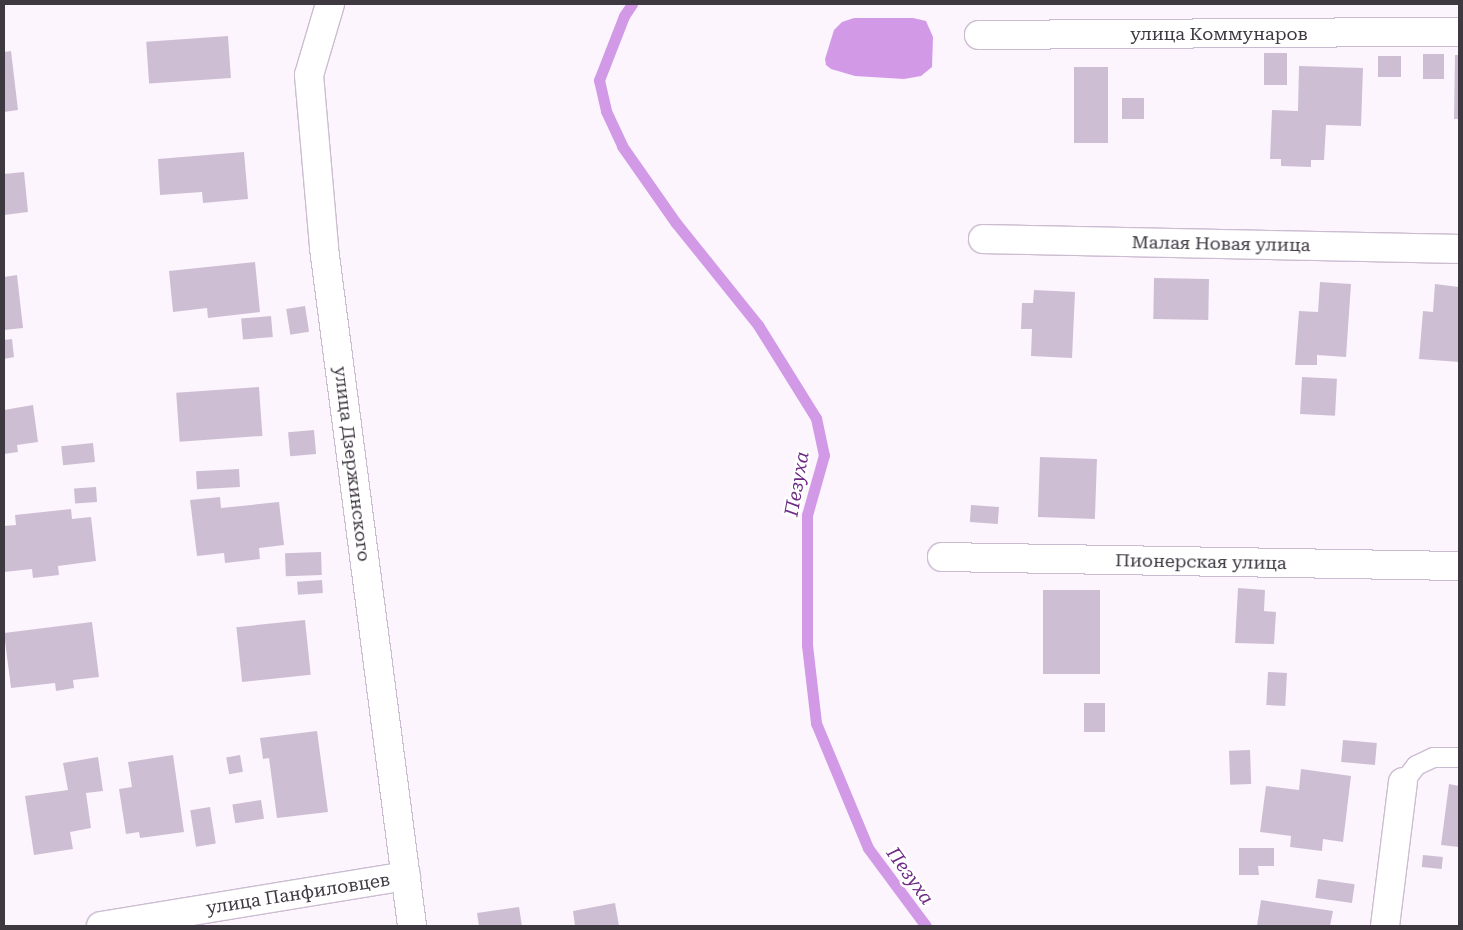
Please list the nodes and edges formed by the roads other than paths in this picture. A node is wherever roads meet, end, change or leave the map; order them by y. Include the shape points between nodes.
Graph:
1 (330, 4) edge
2 (1459, 32) edge
3 (979, 36) dead end
4 (984, 239) dead end
5 (1459, 249) edge
6 (942, 557) dead end
7 (1459, 566) edge
8 (1459, 757) edge
9 (1403, 782) joint
10 (406, 876) junction
11 (101, 926) edge
12 (412, 926) edge
13 (1384, 926) edge

1 - 10 street, улица Дзержинского via 309,75 324,248
2 - 3 street, улица Коммунаров
4 - 5 street, Малая Новая улица
6 - 7 street, Пионерская улица
8 - 9 lane via 1433,757 1416,765
9 - 13 street
10 - 11 street, улица Панфиловцев
10 - 12 street, улица Дзержинского

